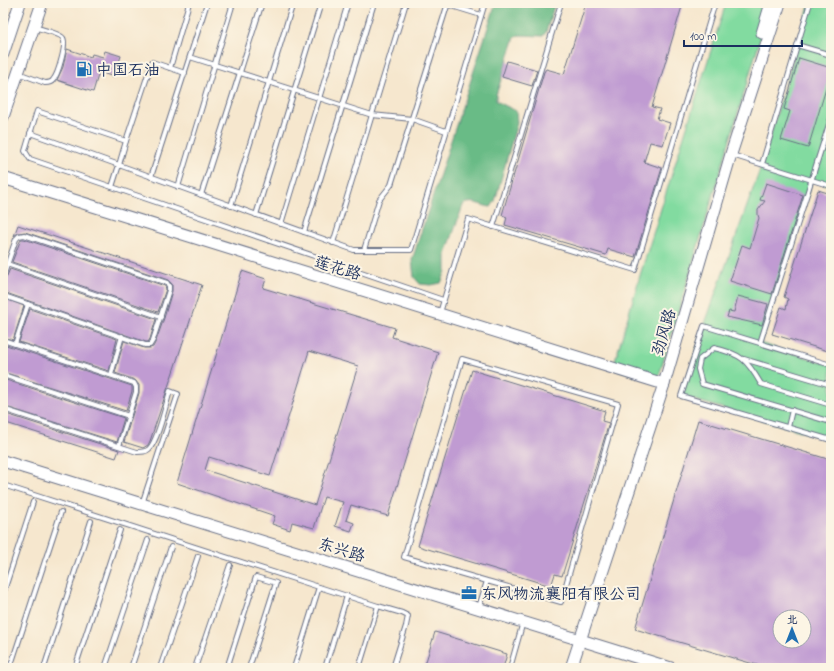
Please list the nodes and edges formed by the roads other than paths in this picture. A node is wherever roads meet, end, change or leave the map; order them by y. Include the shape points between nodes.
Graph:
1 (20, 3) edge
2 (42, 3) edge
3 (189, 3) edge
4 (207, 3) edge
5 (233, 3) edge
6 (262, 3) edge
7 (293, 3) edge
8 (321, 3) edge
9 (348, 3) edge
10 (374, 3) edge
11 (406, 3) edge
12 (442, 3) edge
13 (485, 3) edge
14 (561, 3) edge
15 (715, 3) edge
16 (771, 3) edge
17 (780, 3) edge
18 (810, 3) edge
19 (448, 4) edge
20 (481, 15) junction
21 (34, 27) junction
22 (797, 45) junction
23 (3, 54) edge
24 (831, 55) edge
25 (190, 57) junction
26 (215, 65) junction
27 (170, 68) junction
28 (18, 73) junction
29 (185, 73) junction
30 (240, 73) junction
31 (269, 82) junction
32 (294, 90) junction
33 (319, 98) junction
34 (343, 106) junction
35 (372, 115) junction
36 (3, 116) edge
37 (831, 118) edge
38 (412, 120) junction
39 (446, 131) junction
40 (30, 133) junction
41 (126, 142) junction
42 (731, 154) junction
43 (762, 164) junction
44 (119, 166) junction
45 (151, 177) junction
46 (3, 178) edge
47 (812, 180) junction
48 (831, 186) edge
49 (112, 187) junction
50 (178, 187) junction
51 (201, 195) junction
52 (231, 206) junction
53 (256, 215) junction
54 (281, 224) junction
55 (493, 227) junction
56 (304, 232) junction
57 (333, 242) junction
58 (364, 250) junction
59 (7, 264) junction
60 (3, 277) edge
61 (3, 294) edge
62 (443, 300) junction
63 (28, 304) junction
64 (439, 315) junction
65 (161, 317) junction
66 (122, 336) junction
67 (3, 340) edge
68 (760, 343) junction
69 (15, 344) junction
70 (743, 359) junction
71 (831, 365) edge
72 (3, 375) edge
73 (111, 375) junction
74 (660, 383) junction
75 (831, 385) edge
76 (831, 405) edge
77 (3, 409) edge
78 (792, 410) junction
79 (129, 416) junction
80 (831, 422) edge
81 (788, 427) junction
82 (831, 440) edge
83 (119, 446) junction
84 (3, 461) edge
85 (3, 486) edge
86 (33, 502) dead end
87 (142, 504) junction
88 (61, 512) dead end
89 (91, 521) dead end
90 (120, 530) dead end
91 (148, 540) dead end
92 (171, 547) dead end
93 (198, 556) dead end
94 (230, 565) dead end
95 (487, 581) junction
96 (319, 587) junction
97 (3, 594) edge
98 (348, 596) junction
99 (378, 606) junction
100 (479, 608) junction
101 (524, 622) junction
102 (576, 639) junction
103 (10, 668) edge
104 (44, 668) edge
105 (75, 668) edge
106 (105, 668) edge
107 (131, 668) edge
108 (160, 668) edge
109 (195, 668) edge
110 (227, 668) edge
111 (249, 668) edge
112 (294, 668) edge
113 (325, 668) edge
114 (359, 668) edge
115 (393, 668) edge
116 (510, 668) edge
117 (563, 668) edge
118 (571, 668) edge
119 (671, 668) edge

1 - 23 street
2 - 21 street
3 - 27 lane
4 - 25 lane
5 - 26 lane
6 - 30 lane
7 - 31 lane
8 - 32 lane
9 - 33 lane
10 - 34 lane
11 - 35 lane
12 - 19 lane
13 - 20 lane
14 - 55 lane
15 - 55 lane via 635,270
16 - 74 street, 劲风路
17 - 42 street, 劲风路
18 - 22 lane
19 - 20 lane
19 - 38 lane
20 - 39 lane
21 - 28 street
21 - 28 lane via 60,35 63,39 64,47 54,79 45,83
22 - 24 lane
22 - 43 lane
25 - 26 lane
25 - 29 lane
26 - 30 lane
26 - 50 lane
27 - 29 lane
27 - 41 lane via 152,62
28 - 36 street
29 - 45 lane
30 - 31 lane
30 - 51 lane
31 - 32 lane
31 - 52 lane
32 - 33 lane
32 - 53 lane
33 - 34 lane
33 - 54 lane
34 - 35 lane
34 - 56 lane
35 - 38 lane
35 - 57 lane
37 - 47 lane
38 - 39 lane
38 - 58 lane via 391,185 380,200
39 - 58 lane via 411,250
40 - 41 lane via 37,111
40 - 44 lane
40 - 49 lane via 25,151 30,159
41 - 44 lane
42 - 43 lane
42 - 74 street, 劲风路
43 - 47 lane
44 - 45 lane
44 - 49 lane
45 - 50 lane
46 - 64 street, 莲花路
47 - 48 lane
47 - 68 lane
49 - 62 lane
50 - 51 lane
51 - 52 lane
52 - 53 lane
53 - 54 lane
54 - 56 lane
55 - 62 lane via 468,219
56 - 57 lane
57 - 58 lane via 354,250
59 - 60 lane
59 - 65 lane
59 - 65 lane via 16,239 24,235 167,283 169,290
61 - 63 lane
62 - 64 lane
63 - 66 lane
63 - 69 lane
64 - 74 street, 莲花路
65 - 66 lane via 150,345
66 - 73 lane
67 - 69 lane
68 - 71 lane
68 - 81 lane via 704,326 681,396
69 - 73 lane
70 - 75 lane
70 - 76 lane via 753,369 761,384
70 - 78 lane via 731,352 714,348 700,359 698,369 702,384
72 - 79 lane
73 - 79 lane via 134,383 136,387
74 - 102 street, 劲风路
77 - 83 lane
78 - 80 lane
78 - 81 lane
79 - 83 lane
81 - 82 lane
83 - 87 lane via 137,452 150,448 170,391 178,394
84 - 87 street, 东兴路
85 - 96 lane
86 - 97 lane
87 - 100 street, 东兴路
88 - 103 lane
89 - 104 lane
90 - 105 lane
91 - 106 lane
92 - 107 lane
93 - 108 lane
94 - 109 lane
95 - 95 lane via 561,602 618,404 462,359 404,557
95 - 100 lane
96 - 98 lane
96 - 112 lane
98 - 99 lane
98 - 113 lane
99 - 114 lane
99 - 115 lane via 408,616
100 - 101 street, 东兴路
101 - 102 street, 东兴路
101 - 116 lane
102 - 117 street, 劲风路
102 - 118 street, 劲风路
102 - 119 street, 东兴路
110 - 111 lane via 256,577 276,583

